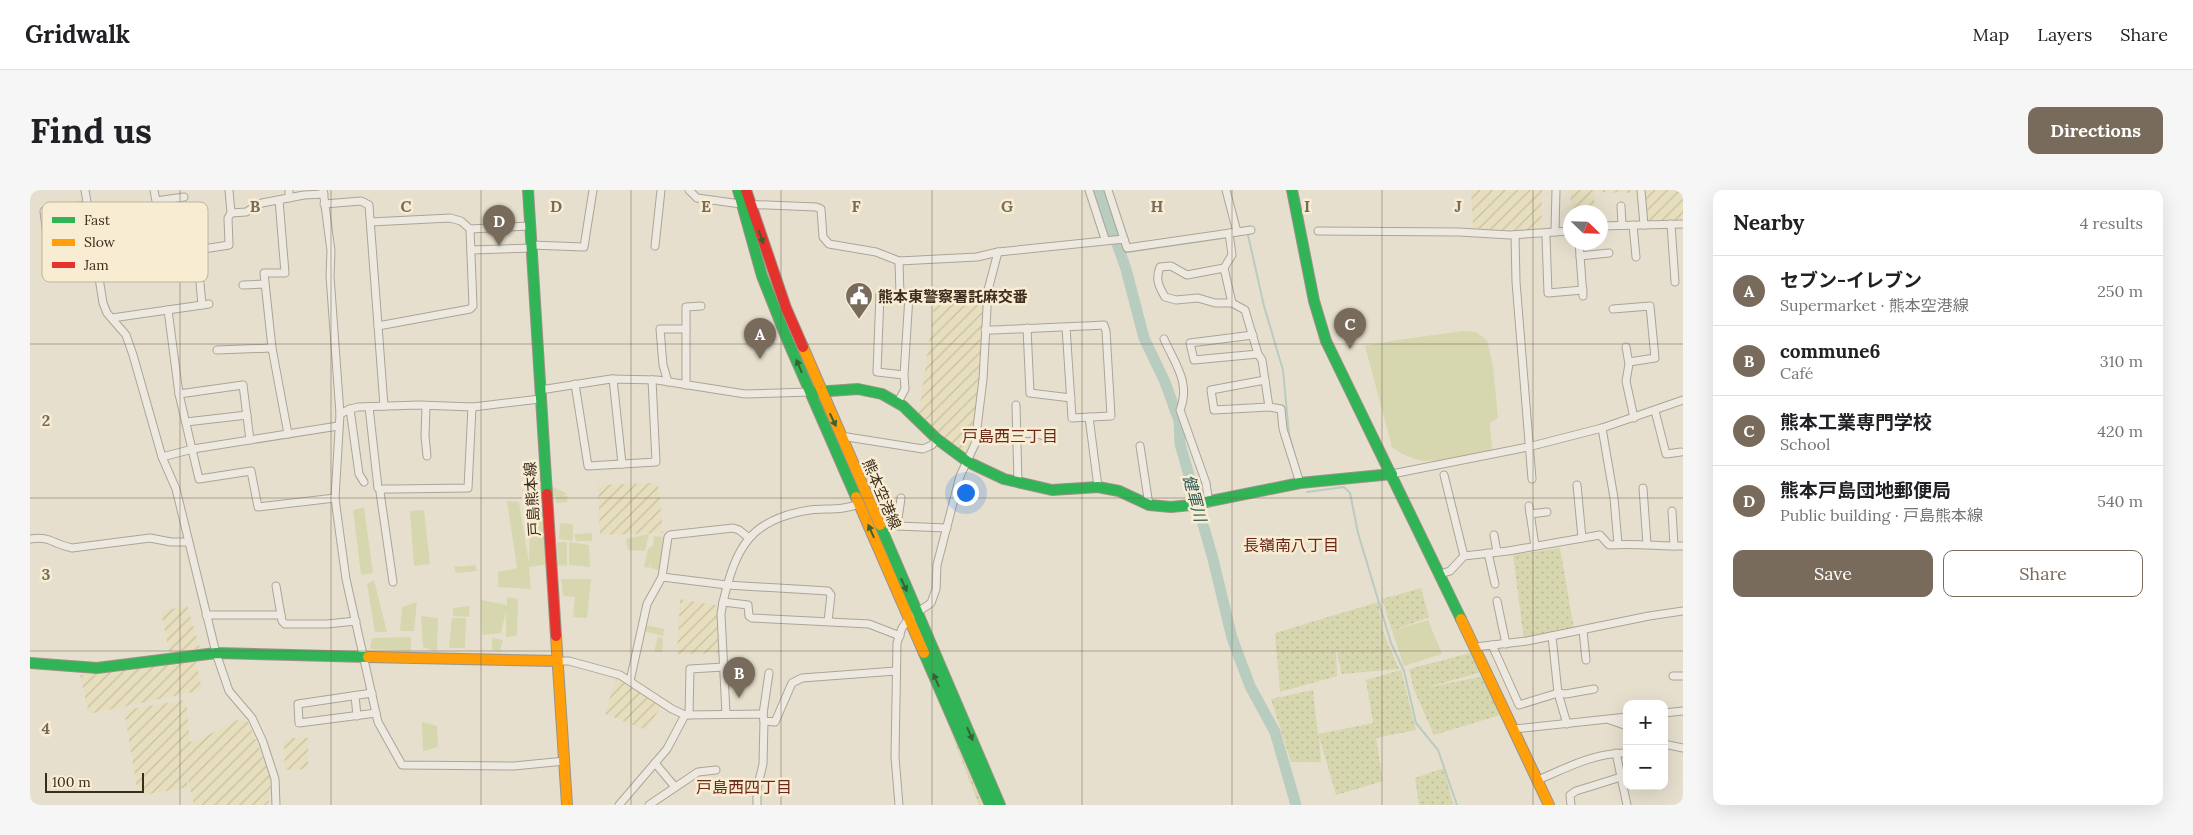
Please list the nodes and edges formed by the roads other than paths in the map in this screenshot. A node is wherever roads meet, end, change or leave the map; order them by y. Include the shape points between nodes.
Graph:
1 (154, 190) edge
2 (229, 190) edge
3 (528, 190) edge
4 (594, 190) edge
5 (661, 190) edge
6 (689, 190) edge
7 (738, 190) edge
8 (746, 190) edge
9 (1089, 190) edge
10 (1108, 190) edge
11 (1226, 190) edge
12 (1292, 190) edge
13 (1556, 190) edge
14 (1640, 190) edge
15 (323, 192) edge
16 (289, 194) edge
17 (184, 197) dead end
18 (279, 200) junction
19 (324, 204) junction
20 (746, 204) junction
21 (1621, 206) dead end
22 (231, 213) junction
23 (371, 222) junction
24 (1672, 224) junction
25 (1683, 224) edge
26 (1622, 225) junction
27 (1633, 225) junction
28 (1644, 225) junction
29 (530, 226) junction
30 (1608, 226) edge
31 (470, 229) junction
32 (1251, 230) dead end
33 (1318, 231) dead end
34 (1563, 231) edge
35 (1555, 232) junction
36 (1233, 233) junction
37 (1515, 235) junction
38 (1546, 237) dead end
39 (1105, 239) junction
40 (1124, 239) junction
41 (655, 246) dead end
42 (531, 247) junction
43 (208, 248) edge
44 (471, 250) junction
45 (1579, 250) edge
46 (998, 252) junction
47 (1609, 253) dead end
48 (1580, 256) junction
49 (1636, 257) dead end
50 (899, 261) junction
51 (1224, 268) junction
52 (100, 282) edge
53 (202, 282) edge
54 (1675, 282) dead end
55 (265, 284) junction
56 (243, 285) dead end
57 (900, 295) junction
58 (1232, 303) junction
59 (701, 306) dead end
60 (1613, 309) dead end
61 (168, 310) junction
62 (112, 318) junction
63 (378, 326) junction
64 (1066, 327) junction
65 (686, 328) junction
66 (1027, 328) junction
67 (985, 330) junction
68 (1253, 335) junction
69 (1164, 339) dead end
70 (1626, 347) dead end
71 (272, 348) junction
72 (217, 350) dead end
73 (1258, 354) junction
74 (1629, 362) junction
75 (904, 375) junction
76 (613, 379) junction
77 (652, 380) junction
78 (1265, 380) junction
79 (668, 382) junction
80 (576, 384) junction
81 (686, 385) junction
82 (821, 391) junction
83 (810, 392) junction
84 (179, 394) junction
85 (540, 394) junction
86 (1071, 398) junction
87 (1683, 400) edge
88 (898, 402) junction
89 (1016, 405) dead end
90 (384, 406) junction
91 (426, 406) junction
92 (369, 407) junction
93 (472, 407) junction
94 (1268, 407) junction
95 (350, 409) junction
96 (1654, 411) junction
97 (247, 414) junction
98 (340, 414) junction
99 (1089, 417) junction
100 (1634, 418) junction
101 (186, 422) junction
102 (338, 426) junction
103 (1602, 428) junction
104 (288, 434) junction
105 (1017, 434) junction
106 (841, 436) junction
107 (1050, 438) dead end
108 (938, 439) junction
109 (250, 440) junction
110 (1140, 446) dead end
111 (1528, 447) junction
112 (193, 449) junction
113 (1681, 452) dead end
114 (427, 456) dead end
115 (162, 457) junction
116 (968, 462) junction
117 (622, 464) junction
118 (1392, 474) junction
119 (1444, 475) dead end
120 (1532, 479) dead end
121 (364, 482) dead end
122 (1018, 483) junction
123 (1300, 483) junction
124 (1577, 485) dead end
125 (1098, 488) junction
126 (1643, 488) dead end
127 (381, 491) junction
128 (335, 498) junction
129 (901, 498) dead end
130 (1209, 503) junction
131 (859, 504) junction
132 (1149, 505) junction
133 (1529, 506) dead end
134 (1672, 511) dead end
135 (1547, 512) dead end
136 (1530, 514) junction
137 (878, 523) junction
138 (897, 526) junction
139 (947, 528) junction
140 (1494, 535) dead end
141 (30, 538) edge
142 (749, 538) junction
143 (1582, 538) junction
144 (188, 542) junction
145 (1618, 544) junction
146 (1647, 544) junction
147 (1534, 546) junction
148 (1674, 546) junction
149 (1683, 546) edge
150 (1497, 552) junction
151 (1488, 553) junction
152 (1464, 556) junction
153 (1440, 574) junction
154 (662, 577) junction
155 (393, 582) dead end
156 (1495, 584) dead end
157 (727, 585) junction
158 (276, 586) dead end
159 (1498, 601) dead end
160 (723, 602) junction
161 (1683, 611) edge
162 (206, 615) junction
163 (281, 615) junction
164 (912, 615) junction
165 (356, 621) junction
166 (828, 621) junction
167 (1583, 630) junction
168 (900, 636) junction
169 (1552, 636) junction
170 (1506, 644) junction
171 (1492, 646) junction
172 (1475, 648) junction
173 (216, 653) junction
174 (365, 656) junction
175 (1586, 660) dead end
176 (557, 661) junction
177 (30, 663) edge
178 (724, 667) junction
179 (896, 671) junction
180 (769, 673) dead end
181 (1673, 676) dead end
182 (1683, 676) edge
183 (630, 681) junction
184 (1594, 689) dead end
185 (372, 693) junction
186 (1558, 693) junction
187 (355, 696) junction
188 (1683, 711) edge
189 (376, 713) junction
190 (1668, 713) edge
191 (726, 714) junction
192 (687, 715) junction
193 (357, 716) junction
194 (763, 718) junction
195 (1623, 718) edge
196 (1608, 720) junction
197 (1567, 724) junction
198 (1623, 725) edge
199 (1514, 729) junction
200 (1668, 745) edge
201 (1683, 748) edge
202 (1616, 753) junction
203 (1623, 753) edge
204 (565, 761) junction
205 (655, 763) junction
206 (716, 770) dead end
207 (1621, 777) junction
208 (1538, 780) junction
209 (675, 787) junction
210 (276, 805) edge
211 (567, 805) edge
212 (618, 805) edge
213 (649, 805) edge
214 (757, 805) edge
215 (899, 805) edge
216 (990, 805) edge
217 (1000, 805) edge
218 (1549, 805) edge
219 (1571, 805) edge
220 (1627, 805) edge

1 - 17 street via 156,201
2 - 22 street
3 - 29 main road, 戸島熊本線
4 - 42 street via 584,247
5 - 41 street
6 - 20 street via 697,198
7 - 20 main road, 熊本空港線
8 - 20 main road, 熊本空港線
9 - 39 street
10 - 40 street
11 - 36 street
12 - 118 main road via 1314,301 1326,341
13 - 35 street
14 - 28 street
15 - 16 street
15 - 19 street
16 - 18 street
18 - 22 street via 262,203 246,212
18 - 55 street via 285,272 264,273
19 - 23 street via 361,202 369,205
19 - 98 street via 332,250 330,276
20 - 50 street via 816,207 821,209 823,237 829,244 876,252
20 -> 82 main road, 熊本空港線
83 -> 20 main road, 熊本空港線 via 762,276
21 - 26 street
22 - 43 street via 228,218 229,245
23 - 31 street via 450,218 461,221
23 - 63 street
24 - 25 street
24 - 28 street
24 - 54 street
26 - 27 street
26 - 30 street
27 - 28 street
27 - 49 street
29 - 31 street
29 - 42 main road, 戸島熊本線
31 - 44 street
32 - 36 street
33 - 37 street
34 - 35 street
35 - 37 street
36 - 40 street via 1127,248
36 - 51 street via 1232,255
37 - 111 street
38 - 48 street via 1548,293 1583,293
39 - 40 street
39 - 46 street
42 - 44 street
42 - 85 main road, 戸島熊本線
44 - 63 street via 473,306 470,309
45 - 48 street
46 - 50 street via 977,257
46 - 67 street via 988,290
47 - 48 street
50 - 57 street
51 - 58 street
51 - 58 street via 1187,275 1171,266 1160,267 1157,275 1165,297
52 - 62 street via 103,303
53 - 61 street via 205,305
55 - 56 street
55 - 71 street
57 - 75 street via 909,296
57 - 75 street via 880,294 877,372
58 - 68 street via 1245,310
59 - 65 street via 686,307
60 - 74 street via 1650,306 1655,358
61 - 62 street
61 - 84 street
62 - 115 street via 126,335
63 - 90 street
64 - 66 street
64 - 86 street
64 - 99 street via 1104,325 1106,331 1111,416
65 - 79 street via 660,329
65 - 81 street
66 - 67 street
66 - 86 street via 1030,393
67 - 116 street via 975,444
68 - 73 street
68 - 73 street via 1190,343 1194,360
69 - 130 street via 1184,384 1185,397 1180,410 1206,483
70 - 74 street
71 - 72 street
71 - 104 street
73 - 78 street
74 - 100 street via 1626,381
75 - 88 street via 905,389
76 - 77 street
76 - 80 street
76 - 117 street
77 - 79 street
77 - 117 street via 656,462
78 - 94 street
78 - 94 street via 1211,390 1214,410
79 - 81 street
80 - 85 street
80 - 117 street via 588,466
81 - 83 street via 745,394
82 - 83 main road
82 - 88 main road via 869,390
82 -> 106 main road, 熊本空港線
83 - 131 main road, 熊本空港線
84 - 97 street via 243,385
84 - 101 street
85 - 93 street
85 - 176 main road, 戸島熊本線
86 - 99 street via 1072,418
87 - 96 street
88 - 108 main road
89 - 105 street
90 - 91 street
90 - 92 street
91 - 93 street
91 - 114 street
92 - 95 street
92 - 127 street via 378,488
93 - 127 street via 468,488
94 - 123 street via 1281,410 1283,429
95 - 98 street
95 - 121 street via 359,474
96 - 100 street
96 - 113 street via 1666,454
97 - 101 street
97 - 109 street
98 - 102 street
99 - 125 street
100 - 103 street
101 - 112 street
102 - 104 street
102 - 128 street
103 - 111 street
103 - 145 street
104 - 109 street
105 - 107 street via 1035,433
105 - 122 street
106 - 108 street via 923,449
106 - 137 main road, 熊本空港線
108 - 116 main road
109 - 112 street
110 - 132 street
111 - 118 street
111 - 120 street
112 - 115 street
112 - 128 street via 199,479 251,471 258,507
115 - 144 street via 176,489
116 - 122 main road
116 - 139 street via 960,476
118 - 123 main road
118 - 153 main road
119 - 152 street
122 - 125 main road via 1052,490
123 - 130 main road
124 - 143 street
125 - 132 main road via 1118,491
126 - 146 street
127 - 155 street
128 - 165 street via 346,579
129 - 138 street
130 - 132 main road via 1171,507
131 - 142 street via 842,510 812,510 784,516 762,526
164 -> 131 main road, 熊本空港線
133 - 136 street
134 - 148 street
135 - 136 street
136 - 147 street
137 - 138 street
137 -> 164 main road, 熊本空港線
138 - 139 street
139 - 164 street via 931,603
140 - 150 street
141 - 144 street via 45,537 72,548 150,538
142 - 154 street via 733,528 670,536 666,540
142 - 157 street via 735,562
143 - 145 street via 1600,535 1608,545
143 - 147 street
144 - 162 street
145 - 146 street
146 - 148 street
147 - 150 street
148 - 149 street
150 - 151 street
151 - 152 street
151 - 156 street
152 - 153 street via 1450,571
153 - 172 main road
154 - 157 street
154 - 183 street via 647,604
157 - 160 street
157 - 166 street via 828,591 831,595
158 - 163 street
159 - 170 street
160 - 166 street via 748,606 752,618
160 - 178 street
161 - 167 street
162 - 163 street
162 - 173 street
163 - 165 street via 285,624
164 - 168 street
216 -> 164 main road, 熊本空港線
164 -> 217 main road, 熊本空港線
165 - 174 street
166 - 168 street via 872,624
167 - 169 street
167 - 175 street
168 - 179 street
169 - 170 street
169 - 186 street
170 - 171 street
171 - 172 street
171 - 186 street via 1519,705
172 - 199 main road
173 - 174 main road
173 - 177 main road via 97,668
173 - 210 street via 230,692 252,718 263,742 275,779
174 - 176 main road
174 - 185 street
176 - 183 street via 620,674
176 - 204 main road, 戸島熊本線
178 - 191 street
178 - 192 street via 690,669
179 - 194 street via 802,678 792,683 776,722
179 - 215 street via 895,757
180 - 194 street
181 - 182 street
183 - 192 street via 672,709
184 - 186 street
185 - 187 street
185 - 189 street
186 - 197 street
187 - 193 street
187 - 193 street via 298,704 299,723
188 - 190 street
189 - 193 street
189 - 204 street via 402,765 514,766
191 - 192 street
191 - 194 street
192 - 205 street
194 - 214 street via 763,764 756,789
195 - 196 street
196 - 197 street
196 - 198 street
197 - 199 street
199 - 208 main road
200 - 201 street
202 - 203 street
202 - 207 street
202 - 208 street via 1580,762
204 - 211 main road, 戸島熊本線
205 - 209 street
205 - 212 street
206 - 209 street via 698,772
207 - 219 street via 1576,791 1570,795
207 - 220 street
208 - 218 main road
209 - 213 street

